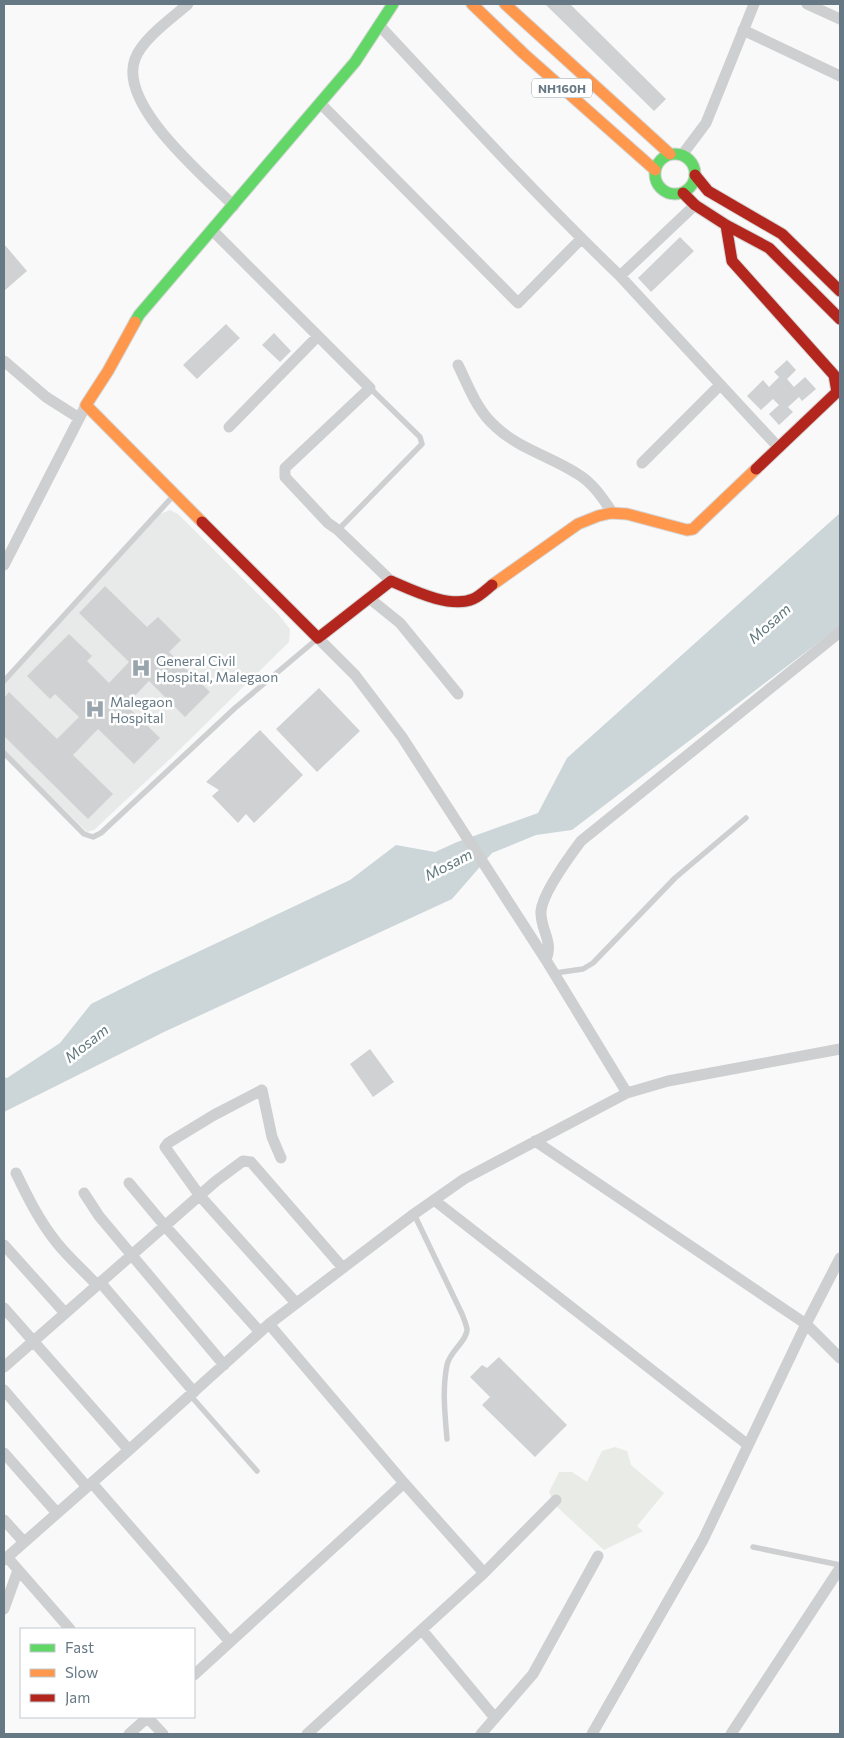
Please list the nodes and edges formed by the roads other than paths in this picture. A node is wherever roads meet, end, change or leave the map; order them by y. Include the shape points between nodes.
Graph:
1 (188, 4) edge
2 (393, 4) edge
3 (472, 4) edge
4 (505, 4) edge
5 (754, 4) edge
6 (807, 4) edge
7 (840, 19) edge
8 (379, 24) junction
9 (743, 30) junction
10 (840, 76) edge
11 (321, 104) junction
12 (670, 154) junction
13 (682, 155) junction
14 (655, 170) junction
15 (695, 175) junction
16 (683, 193) junction
17 (696, 205) junction
18 (234, 206) junction
19 (726, 225) junction
20 (212, 230) junction
21 (581, 239) junction
22 (620, 276) junction
23 (840, 291) edge
24 (840, 318) edge
25 (318, 336) junction
26 (4, 360) edge
27 (458, 365) dead end
28 (720, 385) junction
29 (370, 388) junction
30 (86, 405) junction
31 (79, 418) junction
32 (229, 427) dead end
33 (779, 448) junction
34 (642, 463) dead end
35 (175, 494) junction
36 (612, 512) junction
37 (338, 530) junction
38 (4, 565) edge
39 (391, 581) junction
40 (369, 598) junction
41 (840, 632) edge
42 (318, 638) junction
43 (4, 681) edge
44 (458, 694) dead end
45 (4, 753) edge
46 (746, 818) dead end
47 (546, 960) junction
48 (555, 974) junction
49 (840, 1049) edge
50 (627, 1093) junction
51 (535, 1141) junction
52 (281, 1158) dead end
53 (16, 1173) dead end
54 (129, 1183) dead end
55 (84, 1193) dead end
56 (200, 1196) junction
57 (434, 1200) junction
58 (414, 1214) junction
59 (165, 1226) junction
60 (4, 1244) edge
61 (132, 1255) junction
62 (840, 1258) edge
63 (343, 1268) junction
64 (99, 1284) junction
65 (296, 1303) junction
66 (4, 1308) edge
67 (65, 1313) junction
68 (806, 1324) junction
69 (264, 1328) junction
70 (33, 1342) junction
71 (840, 1358) edge
72 (224, 1365) junction
73 (4, 1366) edge
74 (4, 1390) edge
75 (192, 1394) junction
76 (447, 1439) dead end
77 (748, 1445) junction
78 (129, 1450) junction
79 (4, 1454) edge
80 (257, 1471) dead end
81 (404, 1482) junction
82 (90, 1485) junction
83 (556, 1500) dead end
84 (57, 1513) junction
85 (4, 1520) edge
86 (24, 1542) junction
87 (753, 1547) dead end
88 (6, 1554) edge
89 (598, 1556) dead end
90 (840, 1566) edge
91 (18, 1570) junction
92 (484, 1573) junction
93 (4, 1609) edge
94 (69, 1628) edge
95 (422, 1630) junction
96 (230, 1642) junction
97 (195, 1674) edge
98 (146, 1718) edge
99 (148, 1718) edge
100 (495, 1718) junction
101 (129, 1734) edge
102 (163, 1734) edge
103 (307, 1734) edge
104 (481, 1734) edge
105 (592, 1734) edge
106 (731, 1734) edge

1 - 18 street via 145,44 135,59 132,74 135,91 145,112 160,130
2 - 8 main road
3 - 14 main road, NH160H
4 - 12 main road, NH160H
5 - 9 street
6 - 7 street
8 - 11 main road via 355,62
8 - 21 street
9 - 10 street
9 - 13 street via 706,123
11 - 18 main road
11 - 21 street via 518,303
12 - 13 main road
12 - 14 main road via 659,161
13 - 15 main road via 692,163
14 - 16 main road, NH160H via 655,181 662,190 672,194
15 - 16 main road via 691,186
15 - 23 main road via 708,191 782,234
16 - 17 main road, NH160H
17 - 19 main road, NH160H
17 - 22 street
18 - 20 main road
19 - 24 main road, NH160H via 769,248
19 - 33 main road via 732,261 834,375 836,392
20 - 25 street
20 - 30 main road via 139,315
21 - 22 street
22 - 28 street
25 - 29 street
25 - 32 street
26 - 31 street via 46,397
27 - 36 street via 480,409 496,427 578,473 592,485
28 - 33 street
28 - 34 street
29 - 37 lane via 420,437 422,444
29 - 37 street via 285,468 285,477
30 - 31 street
30 - 35 main road
31 - 38 street
33 - 36 main road via 693,529
35 - 42 main road
35 - 43 lane
36 - 39 main road via 578,524 473,599 445,601
37 - 39 street
39 - 40 main road
40 - 42 main road
40 - 44 street via 400,623
41 - 47 street via 581,842 544,899 541,912 550,949
42 - 45 lane via 235,708 93,837 84,834
42 - 47 street via 355,675 402,737
46 - 48 lane via 675,878 592,963 583,970
47 - 48 street
48 - 50 street
49 - 50 street via 668,1081
50 - 51 street
51 - 57 street via 464,1179
51 - 68 street
52 - 56 street via 272,1137 263,1092 260,1091 166,1144
53 - 64 street via 44,1226
54 - 59 street
55 - 61 street
56 - 59 street
56 - 63 street via 243,1161 250,1162
56 - 65 street
57 - 58 street
57 - 77 street
58 - 63 street
58 - 76 lane via 467,1329 467,1334 447,1363 444,1397
59 - 61 street
59 - 69 street
60 - 67 street
61 - 64 street
61 - 72 street
62 - 68 street
63 - 65 street
64 - 67 street
64 - 75 street
65 - 69 street
66 - 70 street
67 - 70 street
68 - 71 street
68 - 77 street
69 - 72 street
69 - 81 street
70 - 73 street
70 - 78 street
72 - 75 street
74 - 82 street
75 - 78 street
75 - 80 lane
77 - 105 street via 703,1540
78 - 82 street
79 - 84 street
81 - 92 street
81 - 96 street
82 - 84 street
82 - 96 street
83 - 92 street
84 - 86 street
85 - 86 street
86 - 88 street
87 - 90 lane
88 - 91 street
89 - 100 street via 533,1674
90 - 106 street
91 - 93 street
91 - 94 street
92 - 95 street
95 - 100 street
95 - 103 street
96 - 97 street
98 - 101 street
99 - 102 street
100 - 104 street

